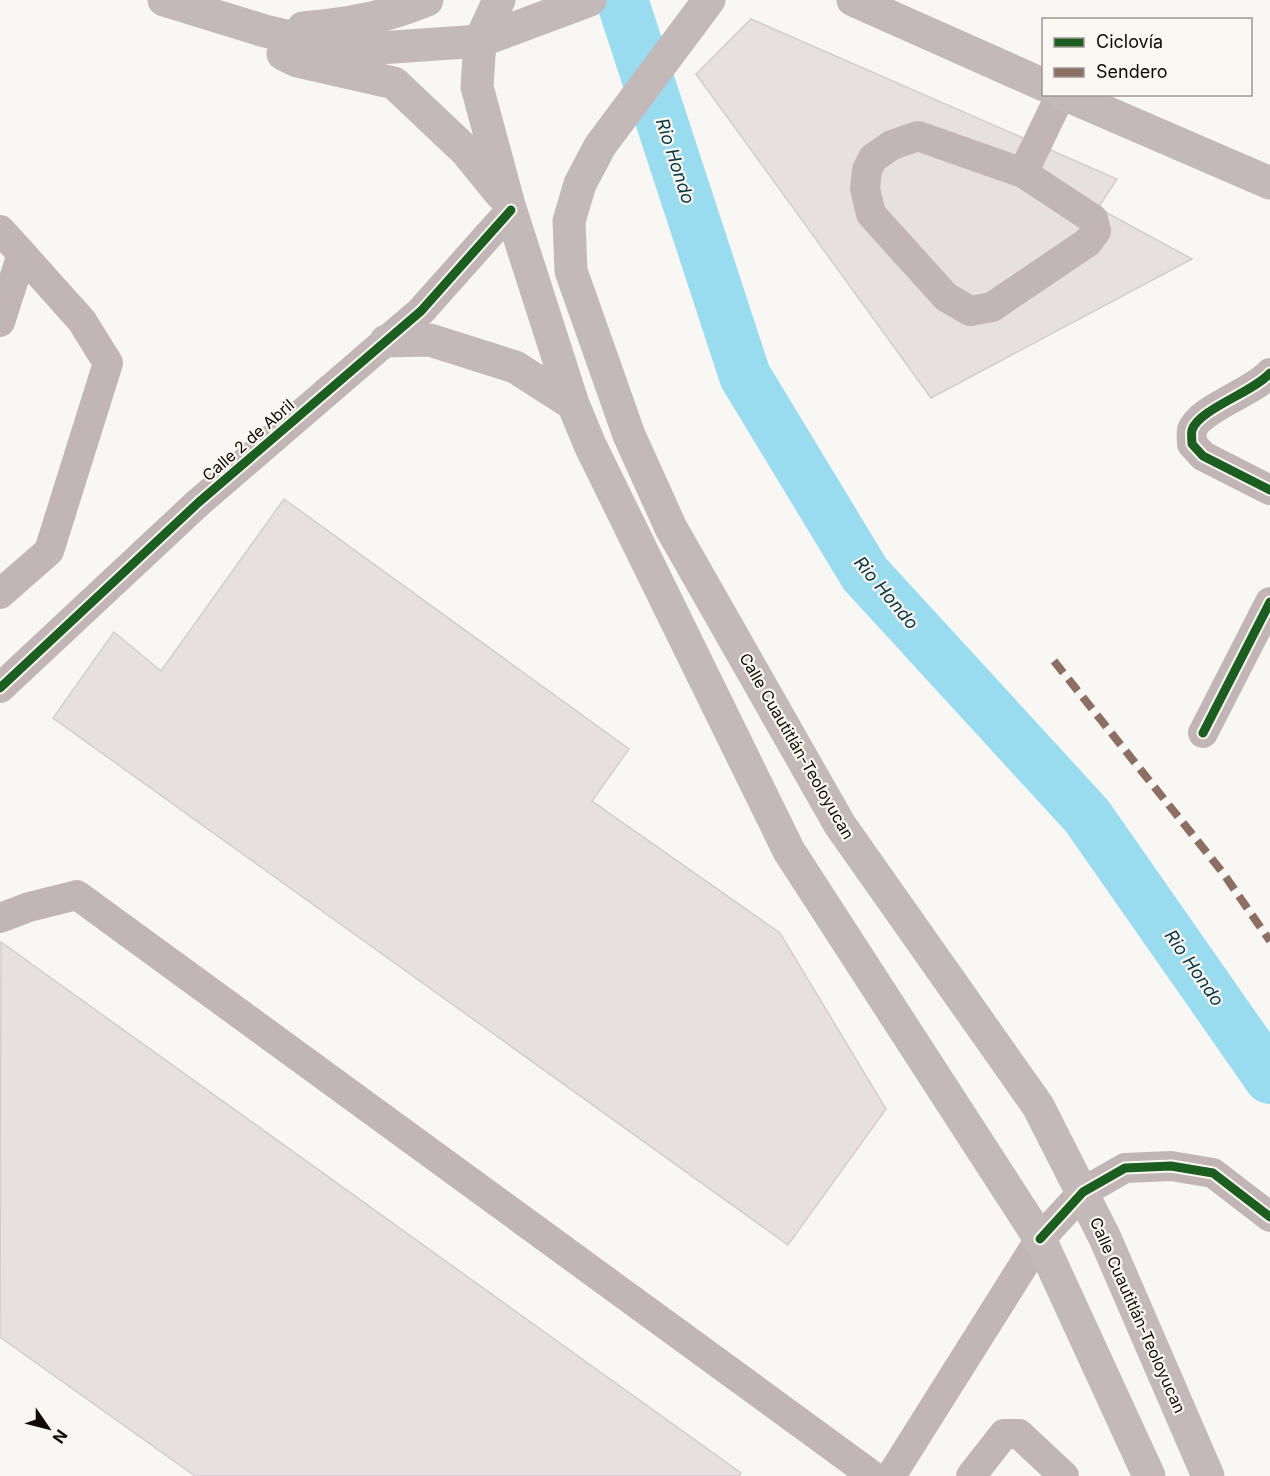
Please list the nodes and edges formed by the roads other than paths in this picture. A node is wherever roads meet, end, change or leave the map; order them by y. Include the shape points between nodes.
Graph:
1 (164, 0) edge
2 (427, 0) edge
3 (499, 0) edge
4 (708, 0) edge
5 (853, 0) edge
6 (575, 5) edge
7 (213, 12) edge
8 (265, 31) junction
9 (480, 42) junction
10 (1042, 84) edge
11 (1062, 96) edge
12 (1068, 96) edge
13 (1023, 173) junction
14 (1270, 183) edge
15 (510, 207) junction
16 (0, 231) edge
17 (22, 254) junction
18 (0, 322) edge
19 (386, 341) junction
20 (1270, 373) edge
21 (573, 404) junction
22 (1270, 490) edge
23 (0, 594) edge
24 (1270, 602) edge
25 (0, 688) edge
26 (1203, 733) dead end
27 (0, 918) edge
28 (1083, 1192) junction
29 (1270, 1216) edge
30 (1040, 1239) junction
31 (873, 1476) edge
32 (891, 1476) edge
33 (971, 1476) edge
34 (1064, 1476) edge
35 (1149, 1476) edge
36 (1208, 1476) edge

1 - 7 main road
2 - 8 main road via 390,15 352,24
3 - 9 main road
4 - 28 main road, Calle Cuautitlán-Teoloyucan via 600,146 580,184 569,221 571,271 629,435 671,528 840,825 1038,1106
5 - 10 main road
6 - 9 main road
7 - 8 main road
7 - 15 main road via 297,62 394,83 466,151
8 - 9 main road via 365,50
9 - 15 main road via 477,87
11 - 13 street
12 - 14 main road
13 - 13 street via 1093,219 1096,231 1088,242 992,307 970,311 946,297 871,214 865,189 873,158 892,145 918,136
15 - 19 street, Calle 2 de Abril via 421,311
15 - 21 main road
16 - 17 street
17 - 18 street
17 - 23 street via 82,321 108,363 49,551
19 - 21 main road via 430,340 515,367
19 - 25 street, Calle 2 de Abril via 199,502
20 - 22 street via 1261,383 1202,417 1192,429 1192,444 1203,456
21 - 30 main road via 789,851
24 - 26 street
27 - 31 street via 77,895
28 - 29 street via 1125,1168 1171,1166 1213,1173
28 - 30 street
28 - 36 main road, Calle Cuautitlán-Teoloyucan
30 - 32 street
30 - 35 main road
33 - 34 street via 1004,1434 1019,1434

